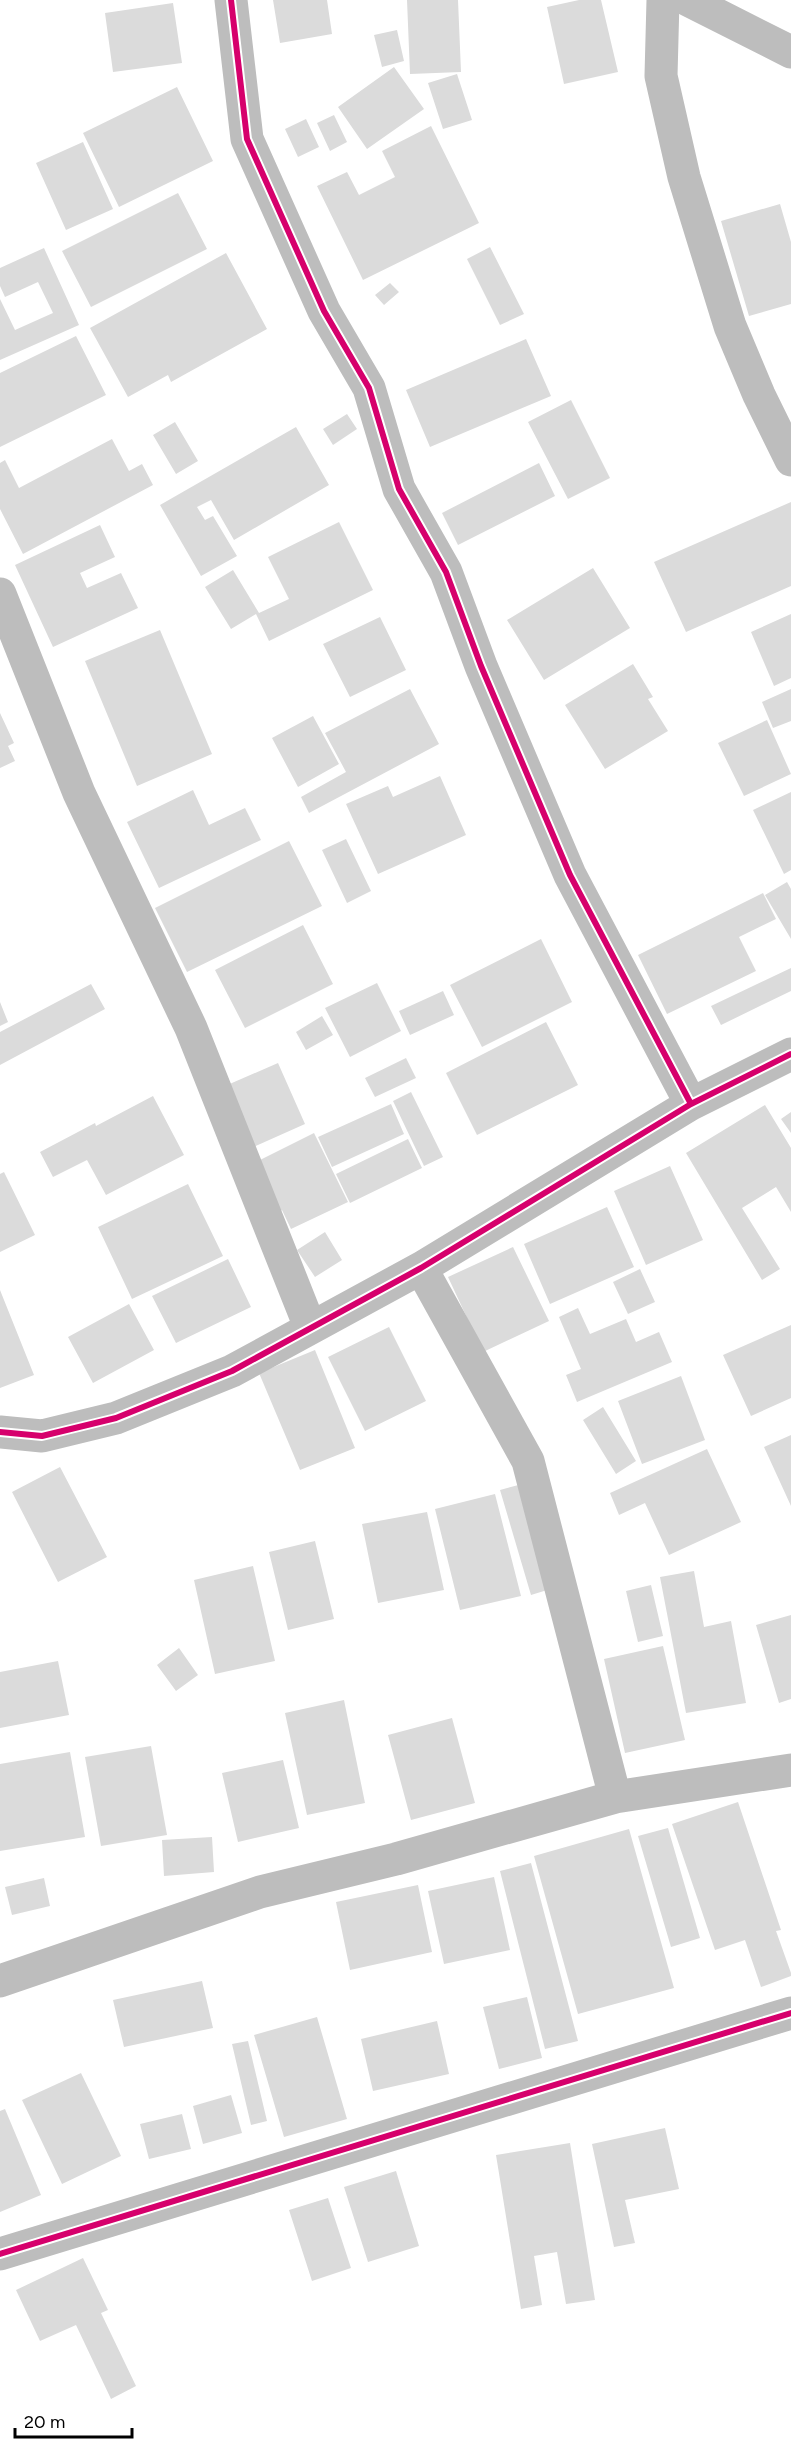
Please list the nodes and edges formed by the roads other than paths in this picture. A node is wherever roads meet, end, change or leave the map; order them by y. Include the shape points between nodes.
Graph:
1 (231, 0) edge
2 (663, 0) edge
3 (688, 0) edge
4 (787, 41) edge
5 (791, 460) edge
6 (0, 594) edge
7 (791, 1054) edge
8 (691, 1104) junction
9 (421, 1268) junction
10 (310, 1327) junction
11 (0, 1432) edge
12 (791, 1770) edge
13 (615, 1797) junction
14 (0, 1981) edge
15 (791, 2013) edge
16 (0, 2254) edge

1 - 8 street via 247,139 324,310 369,388 399,489 446,572 481,666 570,875
2 - 5 street via 661,76 684,177 730,326
3 - 4 street
6 - 10 street via 79,793 191,1028
7 - 8 street
8 - 9 street
9 - 10 street
9 - 13 street via 528,1461
10 - 11 street via 232,1371 116,1418 42,1436
12 - 13 street
13 - 14 street via 396,1859 260,1892
15 - 16 street

